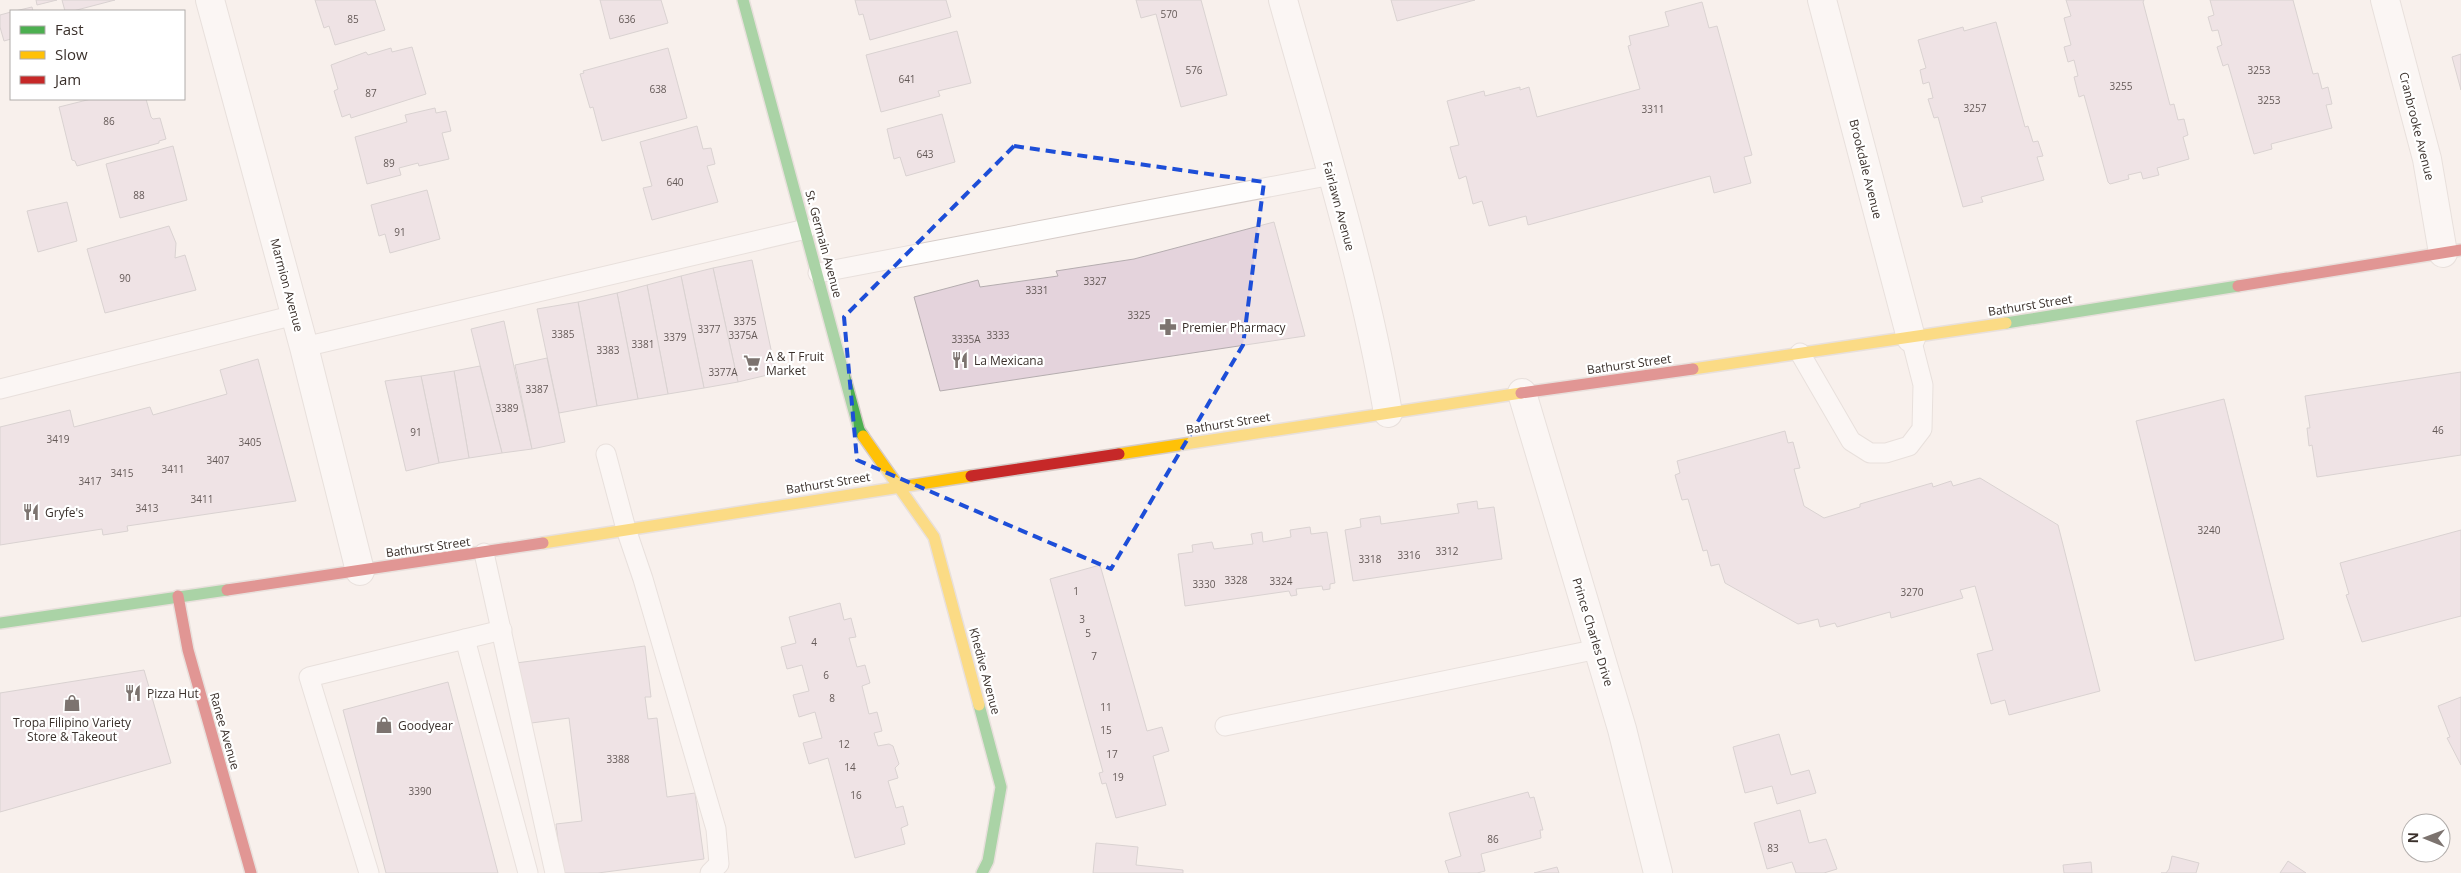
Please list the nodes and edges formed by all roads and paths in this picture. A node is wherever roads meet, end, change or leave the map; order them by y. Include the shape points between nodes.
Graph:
1 (210, 0) edge
2 (743, 0) edge
3 (1283, 0) edge
4 (1822, 0) edge
5 (2385, 0) edge
6 (1332, 175) junction
7 (806, 229) junction
8 (2452, 252) edge
9 (818, 273) junction
10 (295, 315) junction
11 (1911, 338) junction
12 (304, 347) junction
13 (1800, 353) junction
14 (0, 388) edge
15 (1522, 394) junction
16 (1388, 413) junction
17 (606, 454) dead end
18 (899, 486) junction
19 (626, 529) junction
20 (484, 553) junction
21 (360, 571) junction
22 (178, 596) junction
23 (0, 623) edge
24 (502, 630) junction
25 (465, 639) junction
26 (1598, 649) junction
27 (1224, 726) dead end
28 (251, 873) edge
29 (369, 873) edge
30 (528, 873) edge
31 (555, 873) edge
32 (710, 873) edge
33 (982, 873) edge
34 (1658, 873) edge

1 - 10 street, Marmion Avenue
2 - 7 main road, St. Germain Avenue
3 - 6 street, Fairlawn Avenue
4 - 11 street, Brookdale Avenue
5 - 8 street, Cranbrooke Avenue
6 - 9 lane
6 - 16 street, Fairlawn Avenue via 1379,360
7 - 9 main road, St. Germain Avenue
7 - 12 lane
8 - 11 main road, Bathurst Street
9 - 18 main road, St. Germain Avenue via 859,430
10 - 12 street, Marmion Avenue
10 - 14 lane
11 - 13 main road, Bathurst Street
11 - 13 lane via 1923,385 1922,429 1909,446 1886,453 1870,453 1851,441
12 - 21 street, Marmion Avenue
13 - 15 main road, Bathurst Street
15 - 16 main road, Bathurst Street
15 - 26 street, Prince Charles Drive
16 - 18 main road, Bathurst Street
17 - 19 lane
18 - 19 main road, Bathurst Street
18 - 33 main road, Khedive Avenue via 934,537 1001,787 988,861
19 - 20 main road, Bathurst Street
19 - 32 lane via 716,829 719,864
20 - 21 main road, Bathurst Street
20 - 24 lane
21 - 22 main road, Bathurst Street
22 - 23 main road, Bathurst Street
22 - 28 main road, Ranee Avenue via 188,650
24 - 25 lane
24 - 31 lane
25 - 29 lane via 309,677
25 - 30 lane
26 - 27 lane
26 - 34 street, Prince Charles Drive

